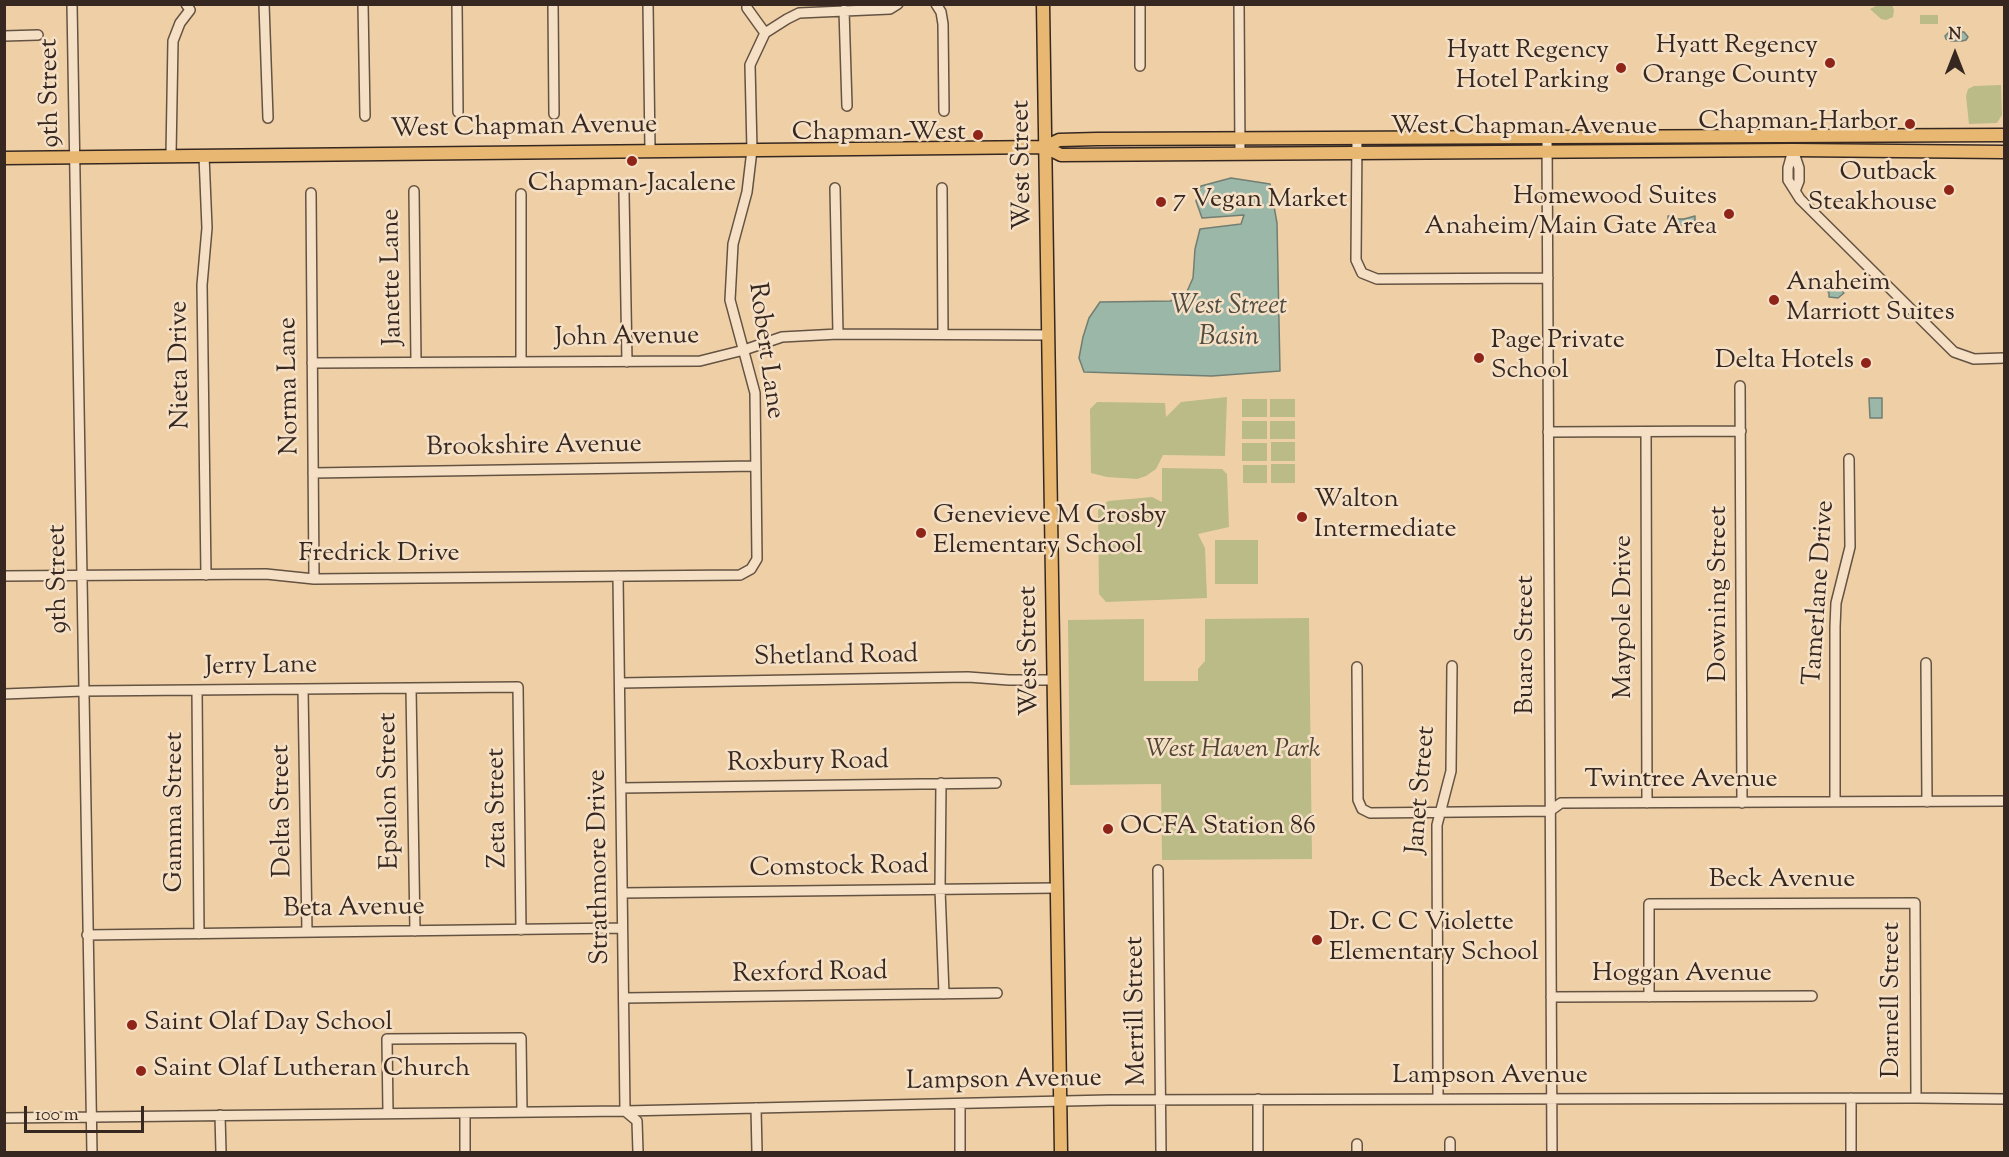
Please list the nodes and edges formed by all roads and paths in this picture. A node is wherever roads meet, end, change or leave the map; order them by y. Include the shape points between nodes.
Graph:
1 (72, 4) edge
2 (200, 4) edge
3 (264, 4) edge
4 (363, 4) edge
5 (457, 4) edge
6 (553, 4) edge
7 (648, 4) edge
8 (747, 4) edge
9 (898, 4) edge
10 (936, 4) edge
11 (1043, 4) edge
12 (1140, 4) edge
13 (1239, 4) edge
14 (188, 7) edge
15 (844, 10) junction
16 (765, 33) junction
17 (38, 35) dead end
18 (4, 36) edge
19 (1140, 66) dead end
20 (847, 106) dead end
21 (944, 111) dead end
22 (458, 112) dead end
23 (554, 114) dead end
24 (365, 116) dead end
25 (268, 118) dead end
26 (2004, 135) edge
27 (1793, 136) junction
28 (1547, 137) junction
29 (1240, 138) junction
30 (1357, 138) junction
31 (1045, 147) junction
32 (650, 150) junction
33 (752, 150) junction
34 (1793, 150) junction
35 (1547, 152) junction
36 (2004, 152) edge
37 (1240, 153) junction
38 (1357, 153) junction
39 (171, 155) junction
40 (204, 156) junction
41 (4, 158) edge
42 (74, 158) junction
43 (836, 188) dead end
44 (942, 188) dead end
45 (414, 191) dead end
46 (311, 193) dead end
47 (624, 193) dead end
48 (521, 194) dead end
49 (1548, 278) junction
50 (838, 334) junction
51 (943, 334) junction
52 (1049, 335) junction
53 (744, 350) junction
54 (2004, 358) edge
55 (521, 361) junction
56 (416, 362) junction
57 (627, 362) junction
58 (312, 363) junction
59 (1740, 386) dead end
60 (1741, 431) junction
61 (1548, 432) junction
62 (1646, 432) junction
63 (1849, 459) dead end
64 (756, 466) junction
65 (313, 473) junction
66 (751, 569) joint
67 (206, 574) junction
68 (81, 575) junction
69 (4, 576) edge
70 (618, 576) junction
71 (314, 579) junction
72 (1926, 663) dead end
73 (1452, 666) dead end
74 (1357, 667) dead end
75 (1053, 680) junction
76 (620, 682) junction
77 (518, 687) joint
78 (411, 688) junction
79 (303, 689) junction
80 (197, 690) junction
81 (84, 691) junction
82 (4, 694) edge
83 (941, 783) junction
84 (996, 783) dead end
85 (621, 788) junction
86 (2004, 801) edge
87 (1835, 802) junction
88 (1927, 802) junction
89 (1647, 803) junction
90 (1742, 803) junction
91 (1550, 811) junction
92 (1440, 813) junction
93 (1158, 870) dead end
94 (1056, 888) junction
95 (940, 889) junction
96 (621, 893) junction
97 (1915, 903) joint
98 (622, 928) junction
99 (521, 930) junction
100 (414, 931) junction
101 (307, 932) junction
102 (199, 933) junction
103 (87, 935) junction
104 (997, 993) dead end
105 (944, 994) junction
106 (1812, 996) dead end
107 (1551, 997) junction
108 (1649, 997) junction
109 (624, 998) junction
110 (1851, 1098) junction
111 (1916, 1098) junction
112 (1258, 1099) junction
113 (1438, 1099) junction
114 (1551, 1099) junction
115 (2004, 1099) edge
116 (1160, 1100) junction
117 (1060, 1101) junction
118 (960, 1104) junction
119 (756, 1108) junction
120 (625, 1111) junction
121 (522, 1112) junction
122 (388, 1113) junction
123 (465, 1113) junction
124 (220, 1115) junction
125 (91, 1117) junction
126 (4, 1118) edge
127 (92, 1152) edge
128 (221, 1152) edge
129 (465, 1152) edge
130 (638, 1152) edge
131 (757, 1152) edge
132 (960, 1152) edge
133 (1061, 1152) edge
134 (1161, 1152) edge
135 (1258, 1152) edge
136 (1552, 1152) edge
137 (1851, 1152) edge

1 - 42 street, 9th Street
2 - 14 street
3 - 25 street
4 - 24 street
5 - 22 street
6 - 23 street
7 - 32 street
8 - 16 street
9 - 15 street via 890,9
10 - 21 street via 943,24
11 - 31 main road, West Street
12 - 19 street
13 - 29 street
14 - 39 street via 173,41
15 - 16 street via 799,13
15 - 20 street
16 - 33 street, Robert Lane via 750,65
17 - 18 street
26 - 27 main road, West Chapman Avenue
27 - 28 main road, West Chapman Avenue
27 - 34 street
28 - 30 main road, West Chapman Avenue
28 - 35 street, Buaro Street
29 - 30 main road, West Chapman Avenue
29 - 31 main road, West Chapman Avenue via 1062,140
29 - 37 street
30 - 38 street
31 - 33 main road, West Chapman Avenue
31 - 37 main road, West Chapman Avenue via 1061,154
31 - 52 main road, West Street
32 - 33 main road, West Chapman Avenue
32 - 40 main road, West Chapman Avenue
33 - 53 street, Robert Lane via 747,192 733,244 730,300
34 - 35 main road, West Chapman Avenue
34 - 36 main road, West Chapman Avenue
34 - 54 street via 1799,168 1796,191 1800,199 1837,237 1954,352 1974,360
35 - 38 main road, West Chapman Avenue
35 - 49 street, Buaro Street
37 - 38 main road, West Chapman Avenue
38 - 49 street via 1356,260 1366,276
39 - 40 main road, West Chapman Avenue
39 - 42 main road, West Chapman Avenue
40 - 67 street, Nieta Drive
41 - 42 main road, West Chapman Avenue
42 - 68 street, 9th Street
43 - 50 street
44 - 51 street
45 - 56 street, Janette Lane
46 - 58 street, Norma Lane
47 - 57 street
48 - 55 street
49 - 61 street, Buaro Street
50 - 51 street, John Avenue
50 - 53 street, John Avenue via 782,337
51 - 52 street, John Avenue
52 - 75 main road, West Street
53 - 57 street, John Avenue via 700,361
53 - 64 street, Robert Lane via 754,393
55 - 56 street, John Avenue
55 - 57 street, John Avenue
56 - 58 street, John Avenue
58 - 65 street, Norma Lane
59 - 60 street, Downing Street
60 - 62 street
60 - 90 street, Downing Street
61 - 62 street
61 - 91 street, Buaro Street
62 - 89 street, Maypole Drive
63 - 87 street, Tamerlane Drive via 1850,547 1836,603 1835,627
64 - 65 street, Brookshire Avenue
64 - 66 street, Robert Lane via 757,559
65 - 71 street, Norma Lane
66 - 70 street, Fredrick Drive via 740,575
67 - 68 street, Fredrick Drive
67 - 71 street, Fredrick Drive
68 - 69 street, Fredrick Drive
68 - 81 street, 9th Street
70 - 71 street, Fredrick Drive
70 - 76 street, Strathmore Drive
72 - 88 street
73 - 92 street, Janet Street via 1451,771
74 - 92 street, Twintree Avenue via 1358,800 1362,809 1370,813
75 - 76 street, Shetland Road via 968,677
75 - 94 main road, West Street
76 - 85 street, Strathmore Drive
77 - 78 street, Jerry Lane
77 - 99 street, Zeta Street
78 - 79 street, Jerry Lane
78 - 100 street, Epsilon Street
79 - 80 street, Jerry Lane
79 - 101 street, Delta Street
80 - 81 street, Jerry Lane
80 - 102 street, Gamma Street
81 - 82 street, Jerry Lane
81 - 103 street, 9th Street
83 - 84 street, Roxbury Road
83 - 85 street, Roxbury Road
83 - 95 street
85 - 96 street, Strathmore Drive
86 - 88 street, Twintree Avenue
87 - 88 street, Twintree Avenue
87 - 90 street, Twintree Avenue
89 - 90 street, Twintree Avenue
89 - 91 street, Twintree Avenue via 1561,803
91 - 92 street, Twintree Avenue
91 - 107 street, Buaro Street
92 - 113 street, Janet Street
93 - 116 street, Merrill Street
94 - 95 street, Comstock Road
94 - 117 main road, West Street
95 - 96 street, Comstock Road
95 - 105 street
96 - 98 street, Strathmore Drive
97 - 108 street, Beck Avenue via 1649,904
97 - 111 street, Darnell Street
98 - 99 street, Beta Avenue
98 - 109 street, Strathmore Drive
99 - 100 street, Beta Avenue
100 - 101 street, Beta Avenue
101 - 102 street, Beta Avenue
102 - 103 street, Beta Avenue
103 - 125 street, 9th Street
104 - 105 street, Rexford Road
105 - 109 street, Rexford Road
106 - 108 street, Hoggan Avenue
107 - 108 street, Hoggan Avenue
107 - 114 street, Buaro Street
109 - 120 street, Strathmore Drive
110 - 111 street, Lampson Avenue
110 - 114 street, Lampson Avenue
110 - 137 street
111 - 115 street, Lampson Avenue
112 - 113 street, Lampson Avenue
112 - 116 street, Lampson Avenue
112 - 135 street
113 - 114 street, Lampson Avenue
114 - 136 street, Buaro Street
116 - 117 street, Lampson Avenue
116 - 134 street, Merrill Street
117 - 118 street, Lampson Avenue
117 - 133 main road, West Street
118 - 119 street, Lampson Avenue
118 - 132 street
119 - 120 street, Lampson Avenue
119 - 131 street
120 - 121 street, Lampson Avenue
120 - 130 street, Strathmore Drive via 637,1121
121 - 122 street via 521,1038 387,1039
121 - 123 street, Lampson Avenue
122 - 123 street, Lampson Avenue
122 - 124 street, Lampson Avenue
123 - 129 street
124 - 125 street, Lampson Avenue
124 - 128 street
125 - 126 street, Lampson Avenue
125 - 127 street, 9th Street

